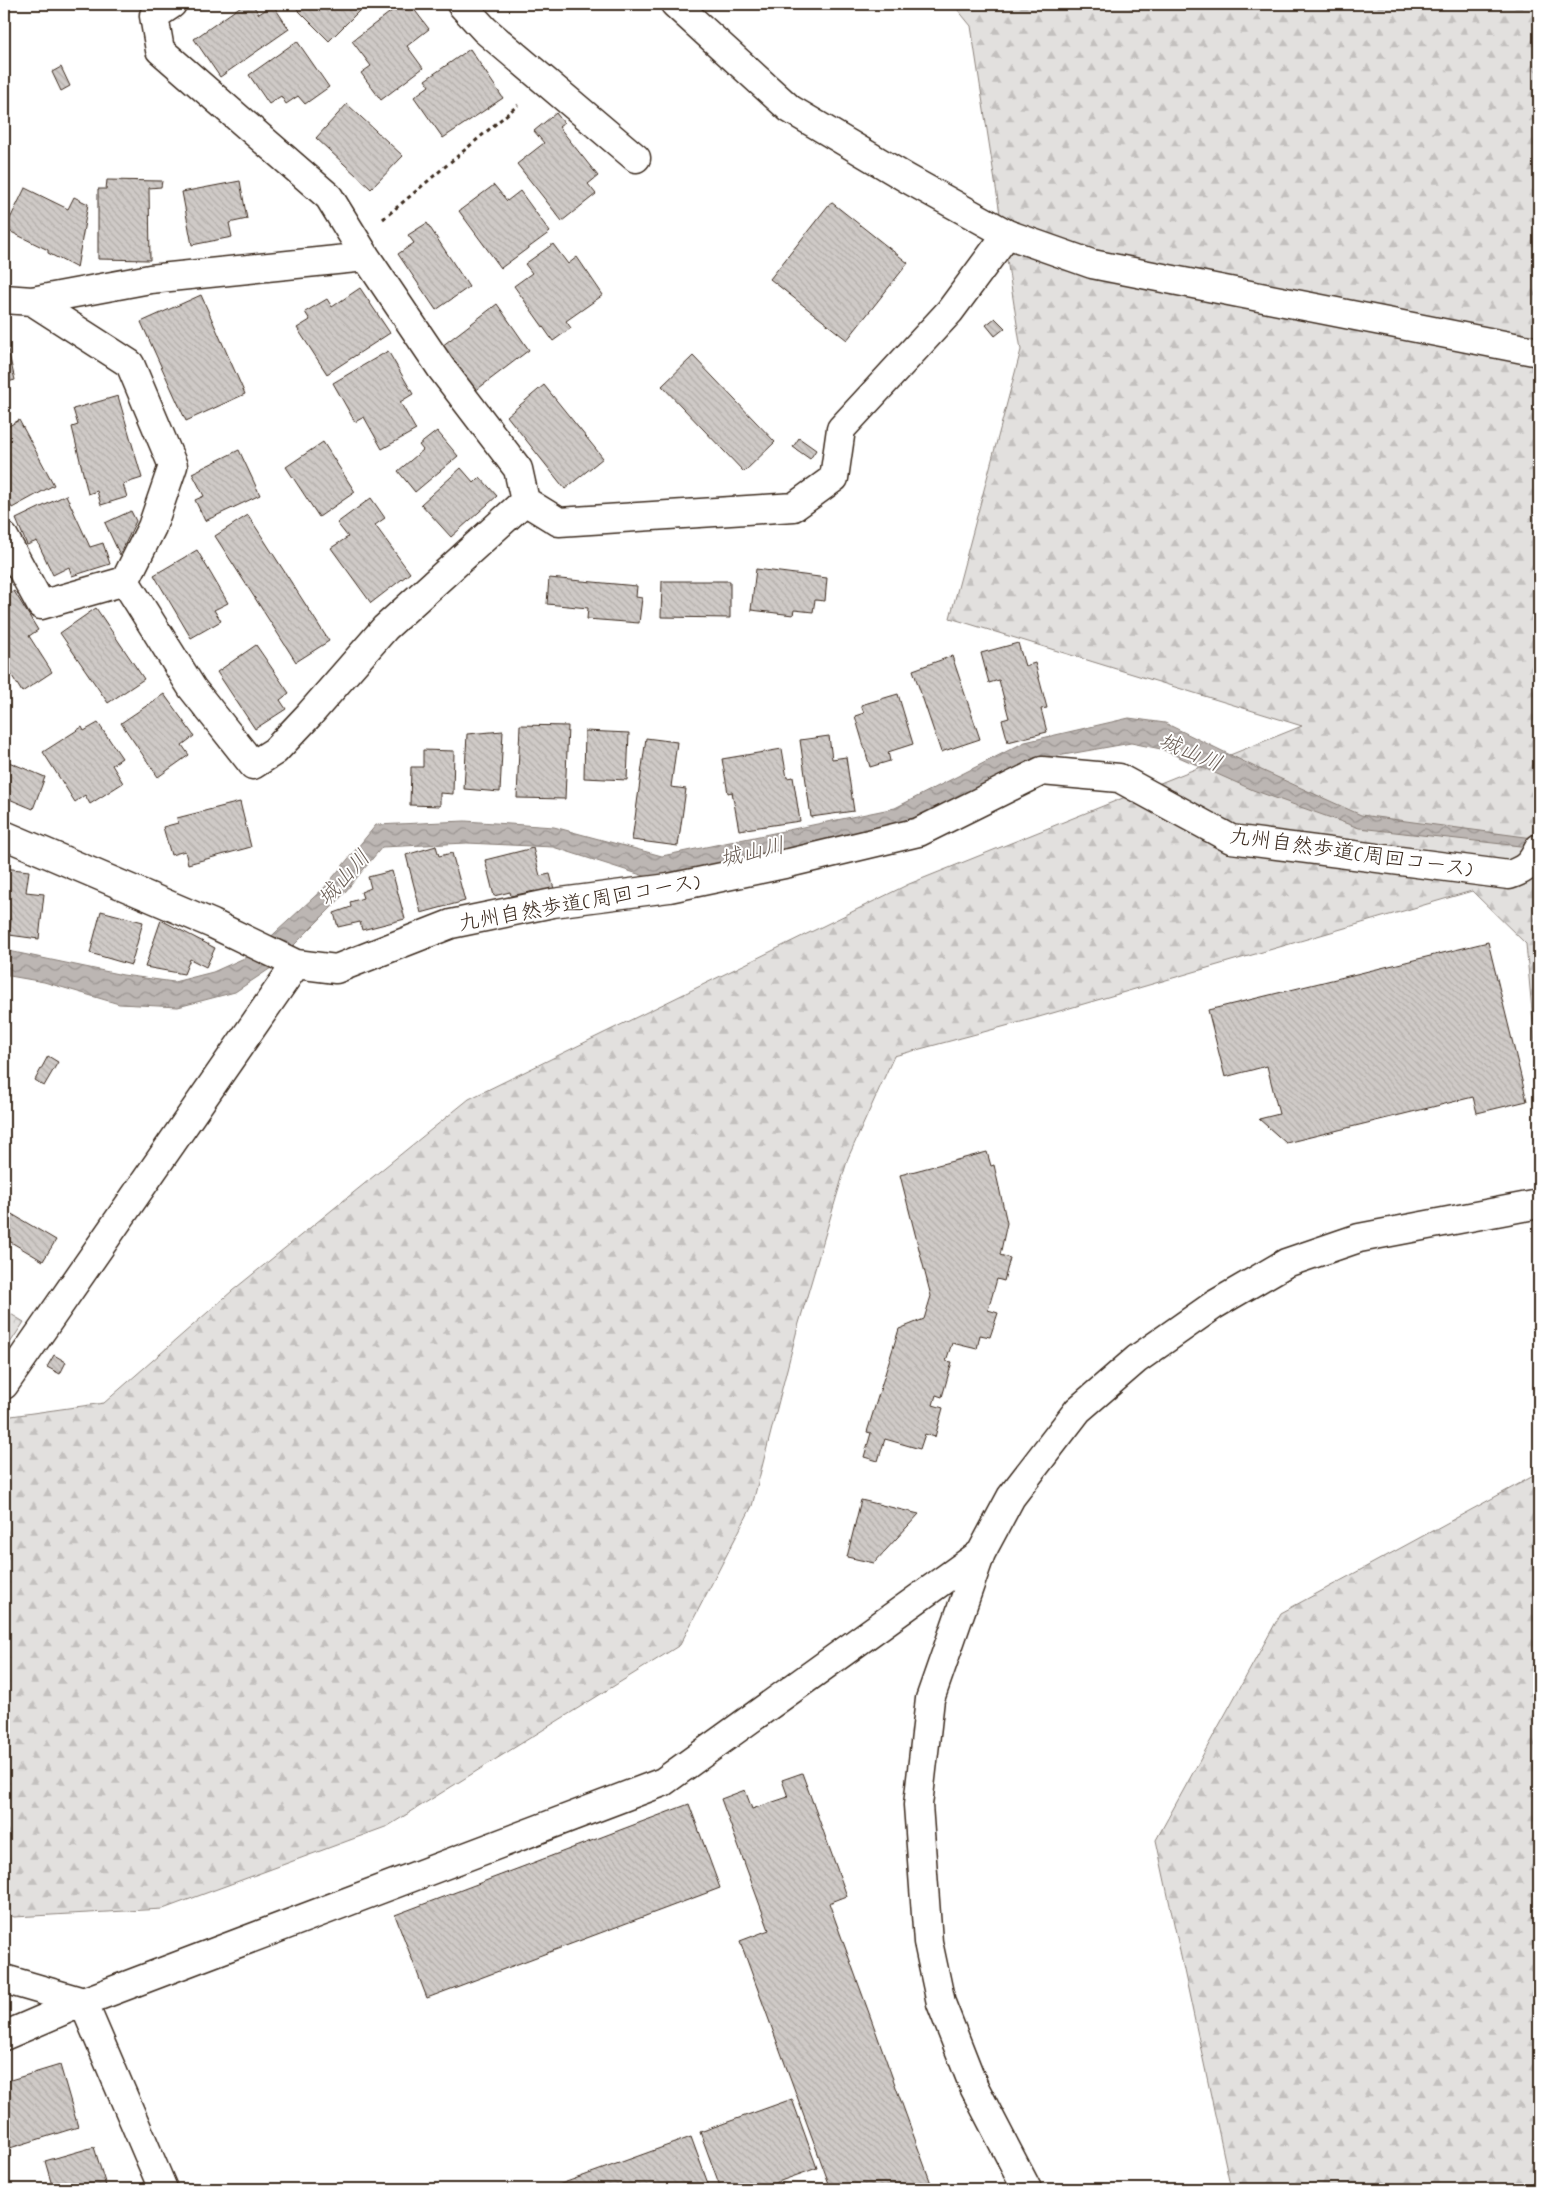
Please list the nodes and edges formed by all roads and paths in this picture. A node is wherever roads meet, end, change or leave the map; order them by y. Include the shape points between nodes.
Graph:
1 (172, 4) edge
2 (461, 4) edge
3 (675, 4) edge
4 (546, 81) junction
5 (636, 158) dead end
6 (1007, 234) junction
7 (361, 249) junction
8 (4, 299) edge
9 (32, 301) junction
10 (1539, 352) edge
11 (525, 501) junction
12 (4, 538) edge
13 (125, 581) junction
14 (4, 835) edge
15 (1539, 848) edge
16 (294, 963) junction
17 (1539, 1204) edge
18 (4, 1385) edge
19 (981, 1553) junction
20 (4, 1979) edge
21 (83, 2002) junction
22 (4, 2036) edge
23 (164, 2189) edge
24 (1027, 2189) edge

1 - 7 street via 154,16 160,50 329,197
2 - 4 street via 485,30
3 - 6 street via 790,109
4 - 5 street
4 - 7 path
6 - 10 street via 1092,264
6 - 11 street via 950,312 841,429 834,478 794,507 559,522
7 - 9 street via 150,279
7 - 11 street via 441,368 518,469
8 - 9 street
9 - 13 street via 130,364 173,466 152,527
11 - 13 street via 385,628 275,751 253,765 192,688
12 - 13 street via 41,605
14 - 16 street, 九州自然歩道(周回コース) via 213,924
15 - 16 street, 九州自然歩道(周回コース) via 1531,864 1509,875 1230,839 1119,778 1042,771 919,832 669,888 553,902 451,924 336,968
16 - 18 street
17 - 19 street via 1359,1238 1286,1264 1214,1304 1137,1359 1078,1410 1011,1497
19 - 21 street via 663,1782
19 - 24 street via 930,1698 918,1805 928,1942 941,2003 974,2087
20 - 21 street
21 - 22 street
21 - 23 street

